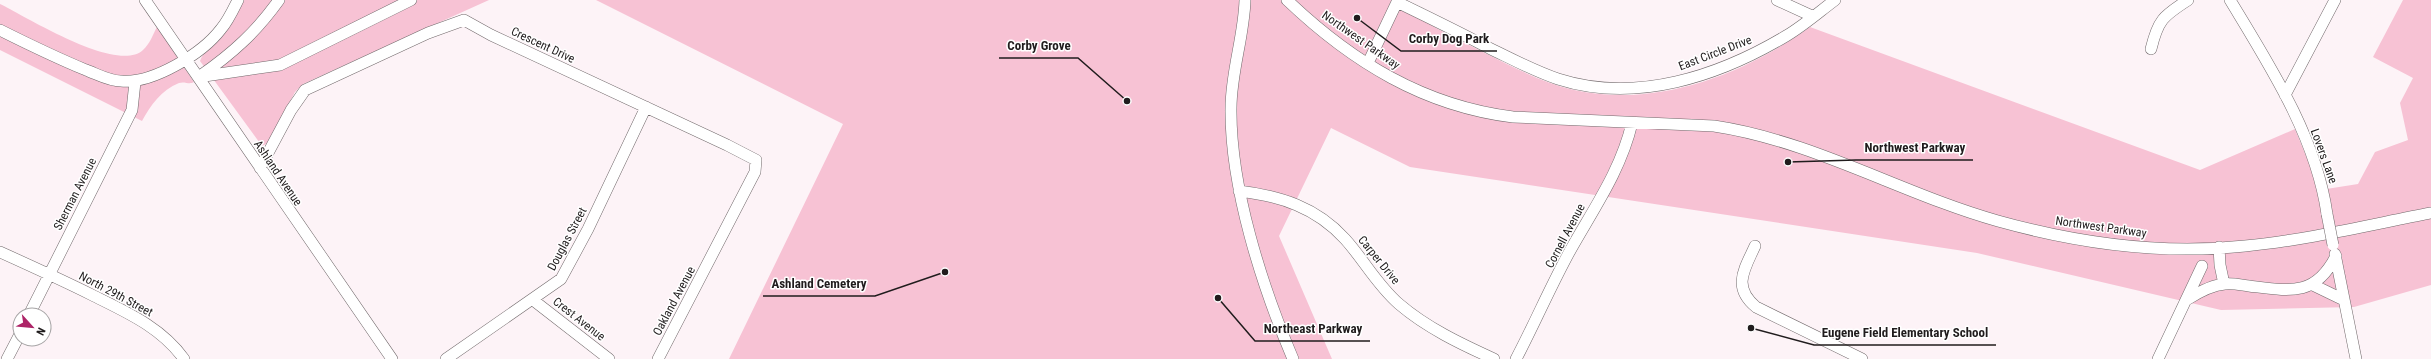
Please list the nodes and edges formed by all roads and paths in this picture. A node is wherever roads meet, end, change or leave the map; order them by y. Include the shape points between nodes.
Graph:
1 (145, 0) edge
2 (238, 0) edge
3 (280, 0) edge
4 (411, 0) edge
5 (1287, 0) edge
6 (1777, 0) edge
7 (1835, 0) edge
8 (2188, 0) edge
9 (2230, 0) edge
10 (2336, 0) edge
11 (1398, 1) edge
12 (1247, 2) edge
13 (1812, 16) junction
14 (0, 30) edge
15 (2151, 49) dead end
16 (186, 59) junction
17 (1368, 63) junction
18 (198, 77) junction
19 (136, 82) junction
20 (2285, 96) junction
21 (646, 107) junction
22 (1632, 123) junction
23 (260, 168) junction
24 (1239, 191) junction
25 (2431, 214) edge
26 (1755, 246) dead end
27 (2219, 247) junction
28 (2203, 249) junction
29 (2334, 250) junction
30 (0, 252) edge
31 (712, 255) joint
32 (2202, 266) junction
33 (50, 274) junction
34 (2224, 284) junction
35 (2313, 285) junction
36 (2213, 287) junction
37 (2188, 299) junction
38 (533, 300) junction
39 (2344, 300) junction
40 (33, 307) edge
41 (13, 347) edge
42 (7, 359) edge
43 (184, 359) edge
44 (392, 359) edge
45 (446, 359) edge
46 (609, 359) edge
47 (658, 359) edge
48 (1293, 359) edge
49 (1494, 359) edge
50 (1516, 359) edge
51 (1862, 359) edge
52 (2158, 359) edge
53 (2356, 359) edge

1 - 16 street, Ashland Avenue
2 - 16 street via 221,30
3 - 18 street via 238,48
4 - 18 street via 280,65 260,70
5 - 17 street, Northwest Parkway
6 - 13 street
7 - 13 street, East Circle Drive
8 - 15 street via 2171,10 2157,25
9 - 20 street, Lovers Lane
10 - 20 street
11 - 13 street, East Circle Drive via 1558,79 1591,86 1622,88 1655,86 1700,75 1788,35
11 - 17 street
12 - 24 street via 1230,106 1232,144
14 - 19 street via 59,59 106,78 119,82
16 - 18 street, Ashland Avenue
16 - 19 street
17 - 22 street, Northwest Parkway via 1426,96 1483,113
18 - 23 street, Ashland Avenue
19 - 33 street, Sherman Avenue via 132,110
20 - 29 street, Lovers Lane, bridge via 2319,177
21 - 23 street, Crescent Drive via 464,20 428,33 305,90 291,110
21 - 31 street, Crescent Drive via 756,160 755,172
21 - 38 street, Douglas Street via 568,269 561,279
22 - 28 street, Northwest Parkway via 1714,126 1772,137 1926,198 2037,231 2124,245
22 - 50 street, Cornell Avenue via 1628,142 1616,172 1570,251
23 - 44 street, Ashland Avenue
24 - 48 street via 1278,322
24 - 49 street, Carper Drive via 1274,196 1317,214 1345,239 1373,277 1400,304 1439,331
25 - 27 street, Northwest Parkway via 2285,240
26 - 51 street via 1741,283 1745,298 1756,306
27 - 28 street, Northwest Parkway
27 - 34 street
28 - 32 street
29 - 35 street via 2325,275
29 - 39 street, Lovers Lane
30 - 33 street, North 29th Street
31 - 47 street, Oakland Avenue
32 - 36 street via 2206,279
32 - 37 street
33 - 40 street, Sherman Avenue
33 - 43 street, North 29th Street via 144,322 162,335
34 - 35 street via 2289,290
34 - 36 street
35 - 39 street
36 - 37 street
37 - 52 street
38 - 45 street, Douglas Street
38 - 46 street, Crest Avenue
39 - 53 street, Lovers Lane
41 - 42 street

